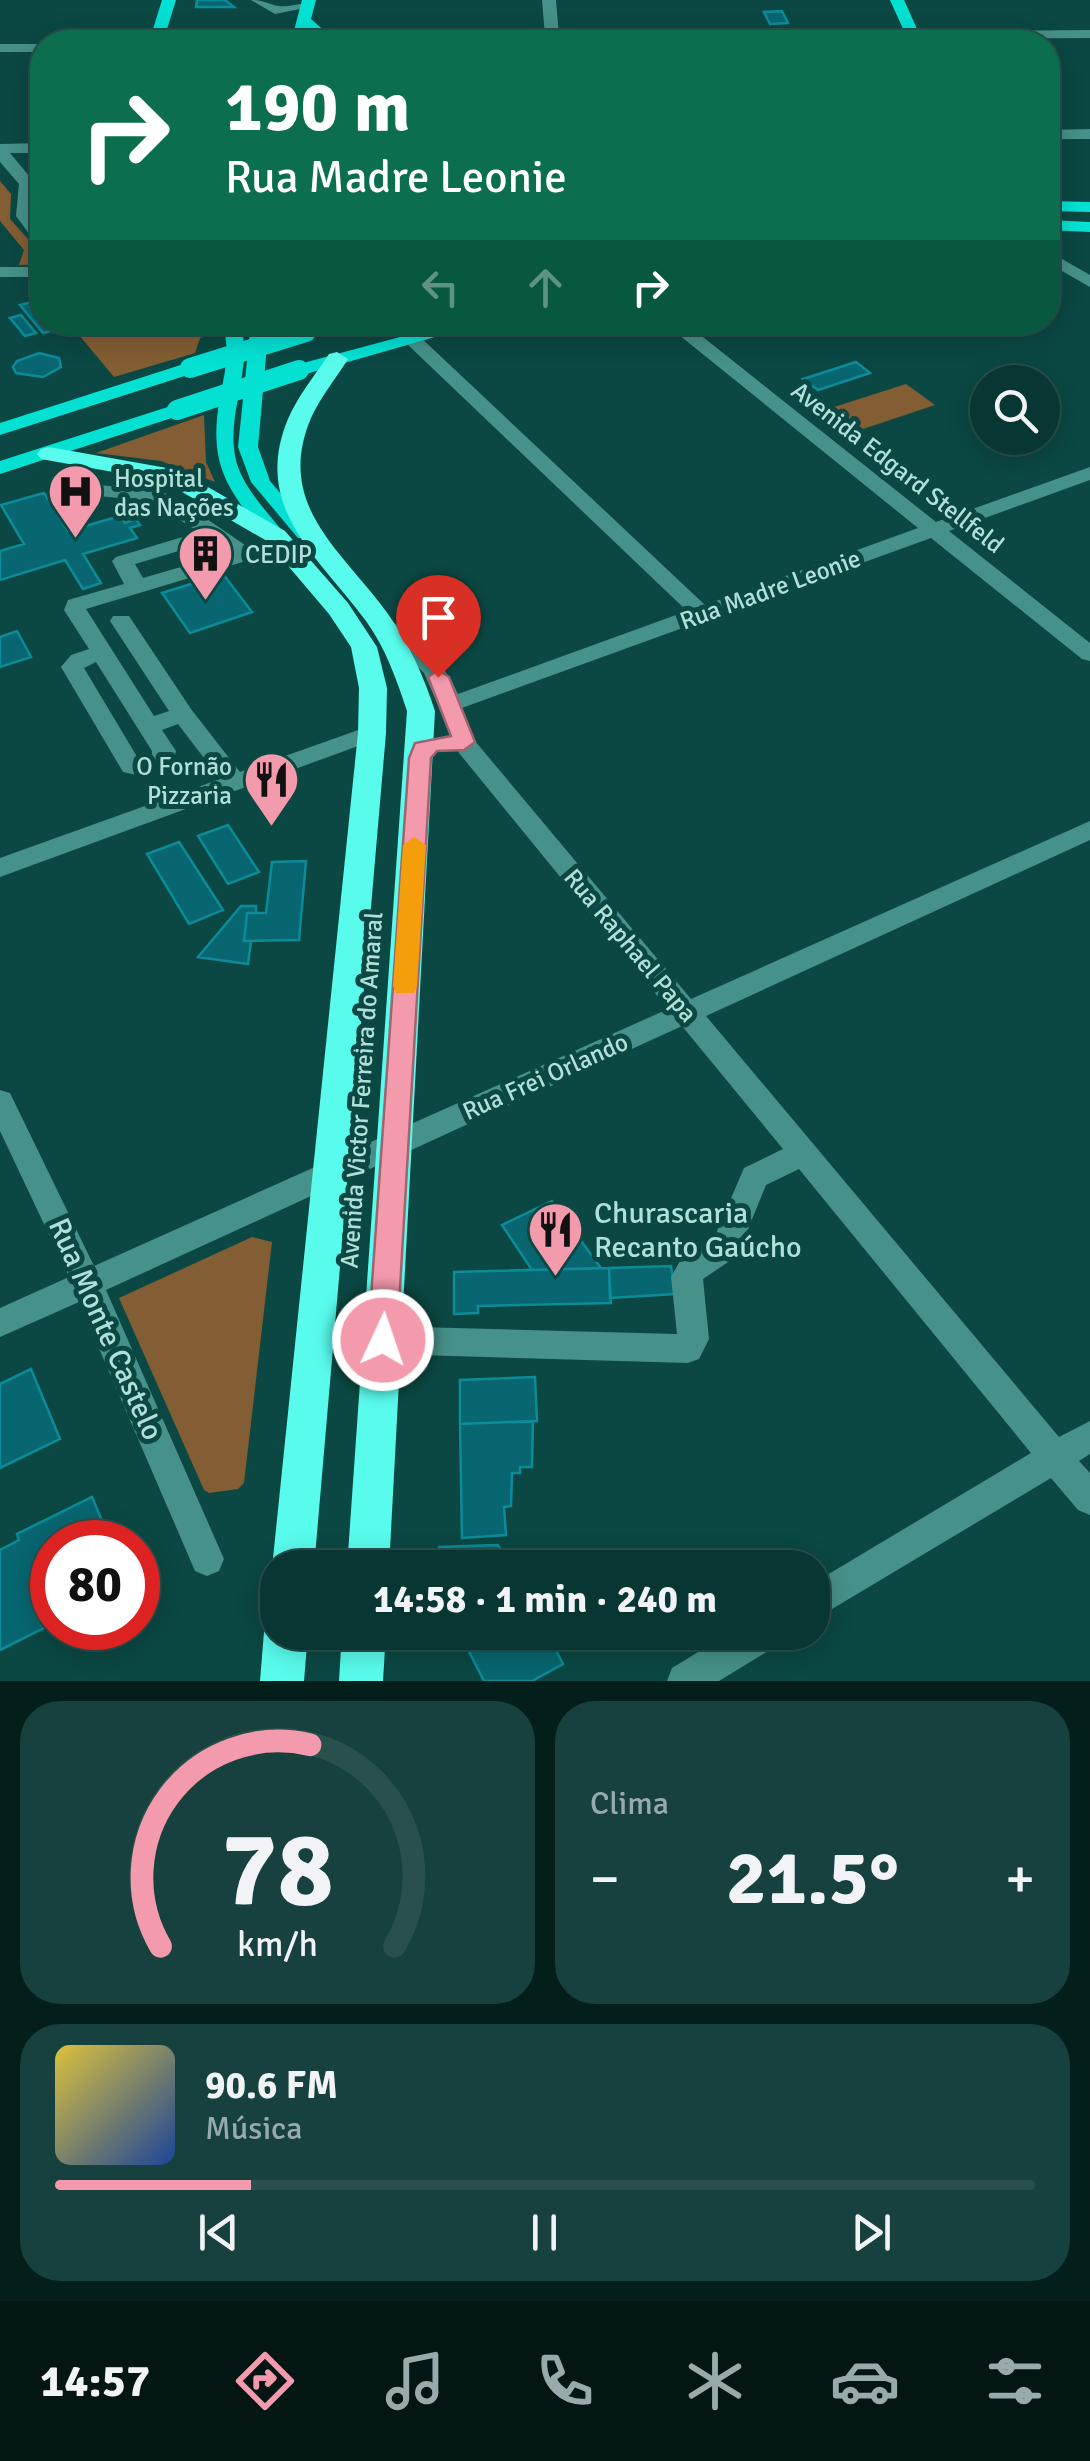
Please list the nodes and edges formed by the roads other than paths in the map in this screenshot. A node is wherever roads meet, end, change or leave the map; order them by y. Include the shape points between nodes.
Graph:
1 (168, 0) edge
2 (258, 0) edge
3 (549, 0) edge
4 (897, 0) edge
5 (308, 9) edge
6 (159, 30) edge
7 (322, 30) edge
8 (551, 30) edge
9 (910, 30) edge
10 (1090, 34) edge
11 (1060, 35) edge
12 (0, 48) edge
13 (30, 48) edge
14 (1090, 134) edge
15 (1060, 135) edge
16 (30, 149) edge
17 (0, 150) edge
18 (1060, 206) edge
19 (1090, 207) edge
20 (30, 224) edge
21 (1060, 226) edge
22 (1090, 227) edge
23 (1060, 263) edge
24 (0, 272) edge
25 (30, 272) edge
26 (1090, 282) edge
27 (234, 335) edge
28 (259, 335) edge
29 (296, 335) edge
30 (408, 335) edge
31 (428, 335) edge
32 (688, 335) edge
33 (412, 339) junction
34 (337, 358) junction
35 (58, 411) junction
36 (0, 429) edge
37 (49, 454) junction
38 (0, 468) edge
39 (1090, 473) edge
40 (96, 491) dead end
41 (933, 530) junction
42 (215, 534) junction
43 (288, 538) junction
44 (244, 554) junction
45 (136, 586) junction
46 (702, 614) junction
47 (121, 620) dead end
48 (386, 626) junction
49 (364, 647) joint
50 (104, 652) junction
51 (1090, 654) edge
52 (449, 705) junction
53 (182, 714) junction
54 (149, 726) junction
55 (372, 733) junction
56 (464, 742) junction
57 (420, 758) junction
58 (236, 782) junction
59 (1090, 830) edge
60 (0, 868) edge
61 (687, 1012) junction
62 (0, 1101) edge
63 (394, 1144) junction
64 (803, 1153) junction
65 (330, 1174) junction
66 (87, 1283) junction
67 (0, 1323) edge
68 (383, 1340) junction
69 (1090, 1436) edge
70 (1055, 1457) junction
71 (1090, 1499) edge
72 (294, 1550) edge
73 (369, 1550) edge
74 (207, 1559) dead end
75 (830, 1593) edge
76 (285, 1650) edge
77 (363, 1650) edge
78 (736, 1650) edge
79 (282, 1681) edge
80 (361, 1681) edge
81 (685, 1681) edge

1 - 6 main road
2 - 5 street via 275,10
3 - 8 street
4 - 9 main road
5 - 7 main road
10 - 11 street
12 - 13 street
14 - 15 street
16 - 17 street
17 - 20 street via 27,183 24,216
18 - 19 main road
21 - 22 main road
23 - 26 street
24 - 25 street
27 - 43 main road, Rua Raphael Papa via 223,436 228,464 242,493
28 - 43 main road, Rua Raphael Papa via 248,431 253,465
29 - 35 main road, bridge
30 - 33 main road
31 - 33 main road
32 - 41 street, Avenida Edgard Stellfeld
33 - 34 main road
33 - 46 street
34 - 37 main road, bridge
34 - 43 highway via 306,402 290,447
35 - 36 main road
35 - 37 main road via 33,437
37 - 38 main road
37 - 43 highway via 170,475
39 - 41 street, Rua Madre Leonie
40 - 42 street via 153,495
41 - 46 street, Rua Madre Leonie
41 - 51 street, Avenida Edgard Stellfeld
42 - 44 street
42 - 45 street via 122,561
43 - 44 street
43 - 48 highway, Rua Raphael Papa
43 - 49 highway, Rua Raphael Papa
44 - 45 street
45 - 50 street via 76,606
46 - 52 street, Rua Madre Leonie
47 - 53 street
48 - 52 street, Rua Raphael Papa via 428,663
48 - 57 highway, Avenida Victor Ferreira do Amaral via 416,687
49 - 55 highway, Avenida Victor Ferreira do Amaral via 374,688
50 - 54 street
50 - 54 street via 72,668 135,768 166,756
52 - 56 street, Rua Raphael Papa
53 - 54 street
53 - 58 street
55 - 58 street
55 - 65 highway, Avenida Victor Ferreira do Amaral
56 - 57 street via 422,748
56 - 61 street, Rua Raphael Papa
57 - 63 highway, Avenida Victor Ferreira do Amaral
58 - 60 street
59 - 61 street, Rua Frei Orlando
61 - 63 street, Rua Frei Orlando
61 - 64 street, Rua Raphael Papa
62 - 66 street, Rua Monte Castelo
63 - 65 street, Rua Frei Orlando
63 - 68 highway, Avenida Victor Ferreira do Amaral
64 - 68 street via 754,1177 726,1247 691,1270 688,1350
64 - 70 street, Rua Raphael Papa
65 - 66 street, Rua Frei Orlando
65 - 72 highway, Avenida Victor Ferreira do Amaral
66 - 67 street, Rua Frei Orlando
66 - 74 street, Rua Monte Castelo
68 - 73 highway, Avenida Victor Ferreira do Amaral
69 - 70 street
70 - 71 street, Rua Raphael Papa
70 - 75 street
76 - 79 highway
77 - 80 highway
78 - 81 street

